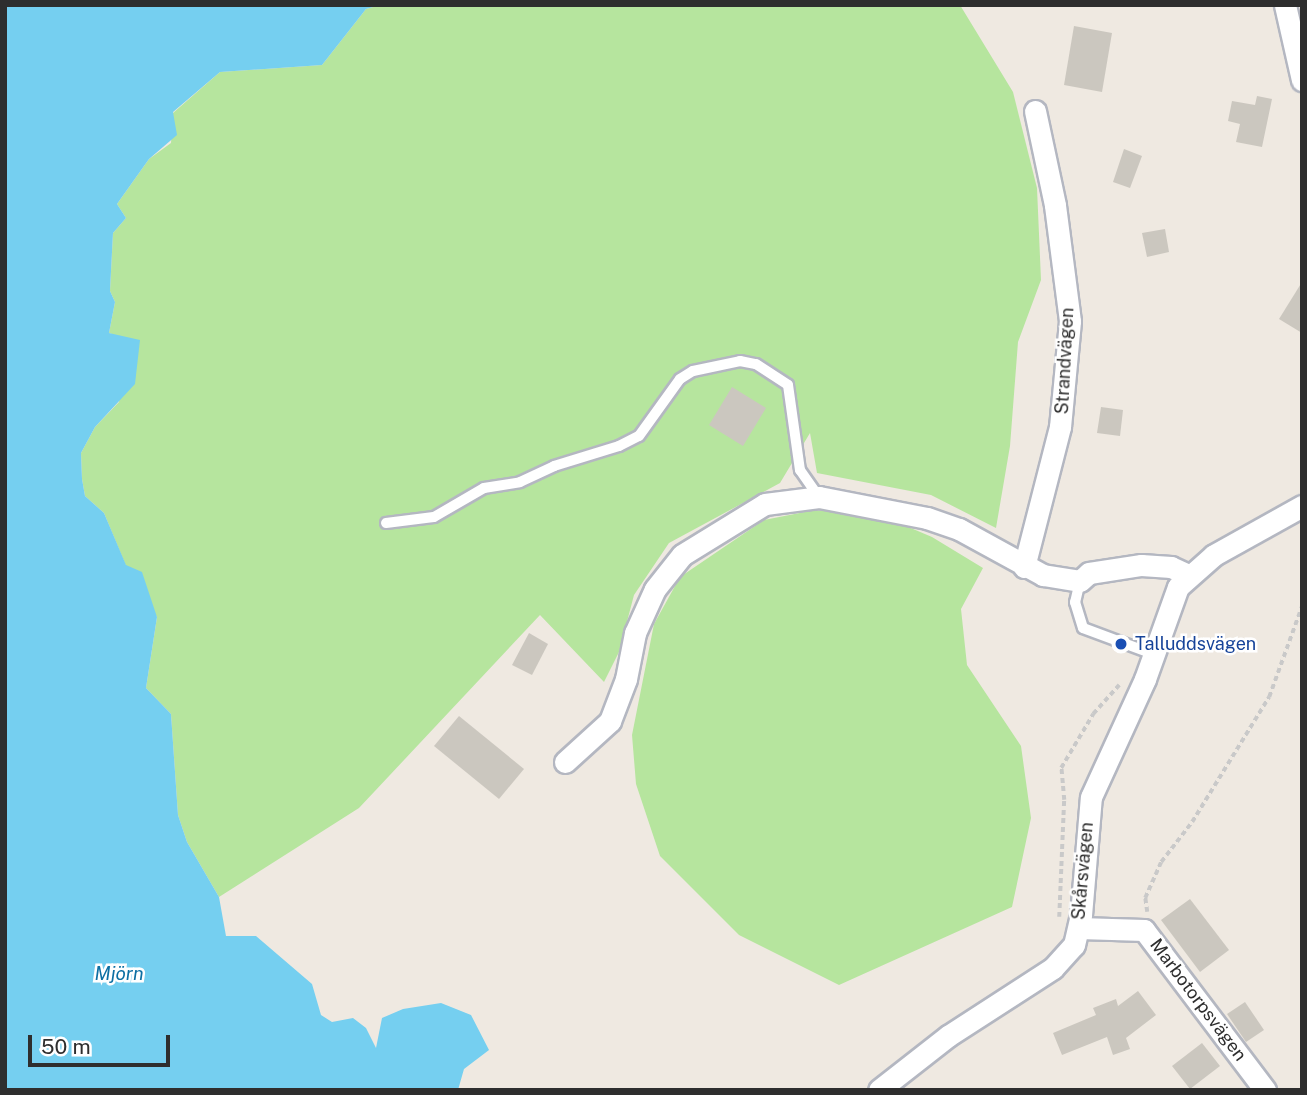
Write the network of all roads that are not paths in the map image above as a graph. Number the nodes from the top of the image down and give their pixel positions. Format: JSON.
{"nodes":[{"id":1,"x":1285,"y":5,"type":"edge"},
{"id":2,"x":1302,"y":80,"type":"edge"},
{"id":3,"x":1035,"y":111,"type":"dead end"},
{"id":4,"x":819,"y":497,"type":"junction"},
{"id":5,"x":1302,"y":506,"type":"edge"},
{"id":6,"x":386,"y":523,"type":"dead end"},
{"id":7,"x":1024,"y":567,"type":"junction"},
{"id":8,"x":1188,"y":575,"type":"junction"},
{"id":9,"x":1080,"y":581,"type":"junction"},
{"id":10,"x":1153,"y":654,"type":"junction"},
{"id":11,"x":565,"y":762,"type":"dead end"},
{"id":12,"x":1079,"y":928,"type":"junction"},
{"id":13,"x":879,"y":1090,"type":"edge"},
{"id":14,"x":1265,"y":1090,"type":"edge"}],
"edges":[{"from":1,"to":2,"type":"street"},
{"from":3,"to":7,"type":"street","name":"Strandvägen"},
{"from":4,"to":6,"type":"lane"},
{"from":4,"to":7,"type":"street"},
{"from":4,"to":11,"type":"street"},
{"from":5,"to":8,"type":"street"},
{"from":7,"to":9,"type":"street"},
{"from":8,"to":9,"type":"street"},
{"from":8,"to":10,"type":"street","name":"Skårsvägen"},
{"from":9,"to":10,"type":"lane"},
{"from":10,"to":12,"type":"street","name":"Skårsvägen"},
{"from":12,"to":13,"type":"street","name":"Skårsvägen"},
{"from":12,"to":14,"type":"street","name":"Marbotorpsvägen"}]}
